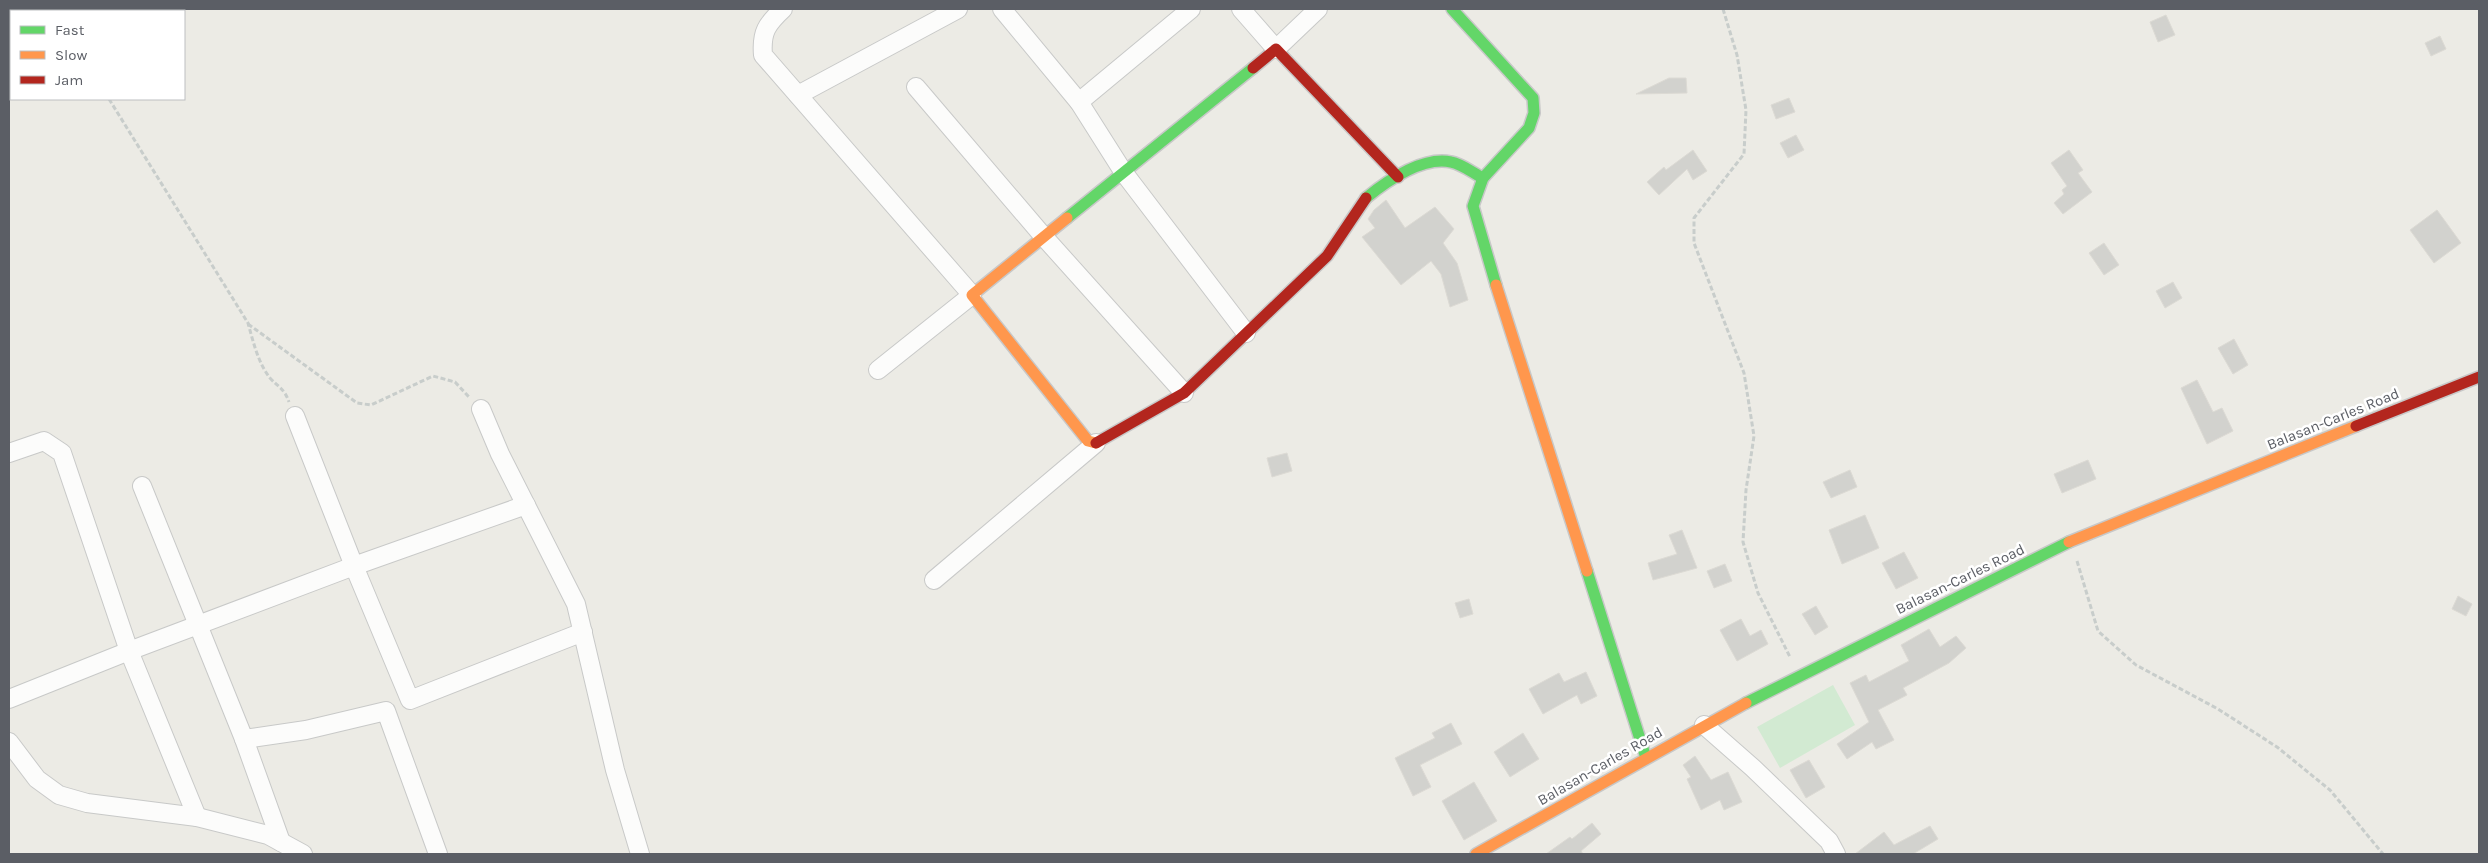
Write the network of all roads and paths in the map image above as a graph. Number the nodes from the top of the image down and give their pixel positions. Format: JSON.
{"nodes":[{"id":1,"x":783,"y":9,"type":"edge"},
{"id":2,"x":958,"y":9,"type":"edge"},
{"id":3,"x":1002,"y":9,"type":"edge"},
{"id":4,"x":1191,"y":9,"type":"edge"},
{"id":5,"x":1241,"y":9,"type":"edge"},
{"id":6,"x":1318,"y":9,"type":"edge"},
{"id":7,"x":1452,"y":9,"type":"edge"},
{"id":8,"x":1723,"y":9,"type":"edge"},
{"id":9,"x":1276,"y":49,"type":"junction"},
{"id":10,"x":916,"y":87,"type":"dead end"},
{"id":11,"x":798,"y":95,"type":"junction"},
{"id":12,"x":110,"y":100,"type":"edge"},
{"id":13,"x":1079,"y":102,"type":"junction"},
{"id":14,"x":1124,"y":172,"type":"junction"},
{"id":15,"x":1398,"y":177,"type":"junction"},
{"id":16,"x":1483,"y":178,"type":"junction"},
{"id":17,"x":1044,"y":237,"type":"junction"},
{"id":18,"x":972,"y":295,"type":"junction"},
{"id":19,"x":248,"y":323,"type":"junction"},
{"id":20,"x":1246,"y":333,"type":"junction"},
{"id":21,"x":878,"y":370,"type":"dead end"},
{"id":22,"x":2479,"y":377,"type":"edge"},
{"id":23,"x":1184,"y":393,"type":"junction"},
{"id":24,"x":480,"y":409,"type":"joint"},
{"id":25,"x":295,"y":416,"type":"joint"},
{"id":26,"x":1096,"y":444,"type":"junction"},
{"id":27,"x":9,"y":453,"type":"edge"},
{"id":28,"x":142,"y":486,"type":"dead end"},
{"id":29,"x":526,"y":505,"type":"junction"},
{"id":30,"x":2070,"y":542,"type":"junction"},
{"id":31,"x":354,"y":566,"type":"junction"},
{"id":32,"x":934,"y":580,"type":"dead end"},
{"id":33,"x":199,"y":625,"type":"junction"},
{"id":34,"x":583,"y":632,"type":"junction"},
{"id":35,"x":130,"y":651,"type":"junction"},
{"id":36,"x":1799,"y":675,"type":"junction"},
{"id":37,"x":9,"y":699,"type":"edge"},
{"id":38,"x":410,"y":700,"type":"junction"},
{"id":39,"x":386,"y":711,"type":"junction"},
{"id":40,"x":1704,"y":725,"type":"junction"},
{"id":41,"x":244,"y":739,"type":"junction"},
{"id":42,"x":9,"y":742,"type":"edge"},
{"id":43,"x":1646,"y":758,"type":"junction"},
{"id":44,"x":196,"y":817,"type":"junction"},
{"id":45,"x":281,"y":842,"type":"junction"},
{"id":46,"x":303,"y":854,"type":"edge"},
{"id":47,"x":438,"y":854,"type":"edge"},
{"id":48,"x":640,"y":854,"type":"edge"},
{"id":49,"x":1476,"y":854,"type":"edge"},
{"id":50,"x":1836,"y":854,"type":"edge"},
{"id":51,"x":2383,"y":854,"type":"edge"}],
"edges":[{"from":1,"to":11,"type":"street"},
{"from":2,"to":11,"type":"street"},
{"from":3,"to":13,"type":"street"},
{"from":4,"to":13,"type":"street"},
{"from":5,"to":9,"type":"street"},
{"from":6,"to":9,"type":"street"},
{"from":7,"to":16,"type":"street"},
{"from":8,"to":36,"type":"path"},
{"from":9,"to":14,"type":"street"},
{"from":9,"to":15,"type":"street"},
{"from":10,"to":17,"type":"street"},
{"from":11,"to":18,"type":"street"},
{"from":12,"to":19,"type":"path"},
{"from":13,"to":14,"type":"street"},
{"from":14,"to":17,"type":"street"},
{"from":14,"to":20,"type":"street"},
{"from":15,"to":16,"type":"street"},
{"from":15,"to":20,"type":"street"},
{"from":16,"to":43,"type":"street"},
{"from":17,"to":18,"type":"street"},
{"from":17,"to":23,"type":"street"},
{"from":18,"to":21,"type":"street"},
{"from":18,"to":26,"type":"street"},
{"from":19,"to":24,"type":"path"},
{"from":19,"to":25,"type":"path"},
{"from":20,"to":23,"type":"street"},
{"from":22,"to":30,"type":"street","name":"Balasan-Carles Road"},
{"from":23,"to":26,"type":"street"},
{"from":24,"to":29,"type":"street"},
{"from":25,"to":31,"type":"street"},
{"from":26,"to":32,"type":"street"},
{"from":27,"to":35,"type":"street"},
{"from":28,"to":33,"type":"street"},
{"from":29,"to":31,"type":"street"},
{"from":29,"to":34,"type":"street"},
{"from":30,"to":36,"type":"street","name":"Balasan-Carles Road"},
{"from":30,"to":51,"type":"path"},
{"from":31,"to":33,"type":"street"},
{"from":31,"to":38,"type":"street"},
{"from":33,"to":35,"type":"street"},
{"from":33,"to":41,"type":"street"},
{"from":34,"to":38,"type":"street"},
{"from":34,"to":48,"type":"street"},
{"from":35,"to":37,"type":"street"},
{"from":35,"to":44,"type":"street"},
{"from":36,"to":40,"type":"street","name":"Balasan-Carles Road"},
{"from":38,"to":39,"type":"street"},
{"from":39,"to":41,"type":"street"},
{"from":39,"to":47,"type":"street"},
{"from":40,"to":43,"type":"street","name":"Balasan-Carles Road"},
{"from":40,"to":50,"type":"street"},
{"from":41,"to":45,"type":"street"},
{"from":42,"to":44,"type":"street"},
{"from":43,"to":49,"type":"street","name":"Balasan-Carles Road"},
{"from":44,"to":45,"type":"street"},
{"from":45,"to":46,"type":"street"}]}
